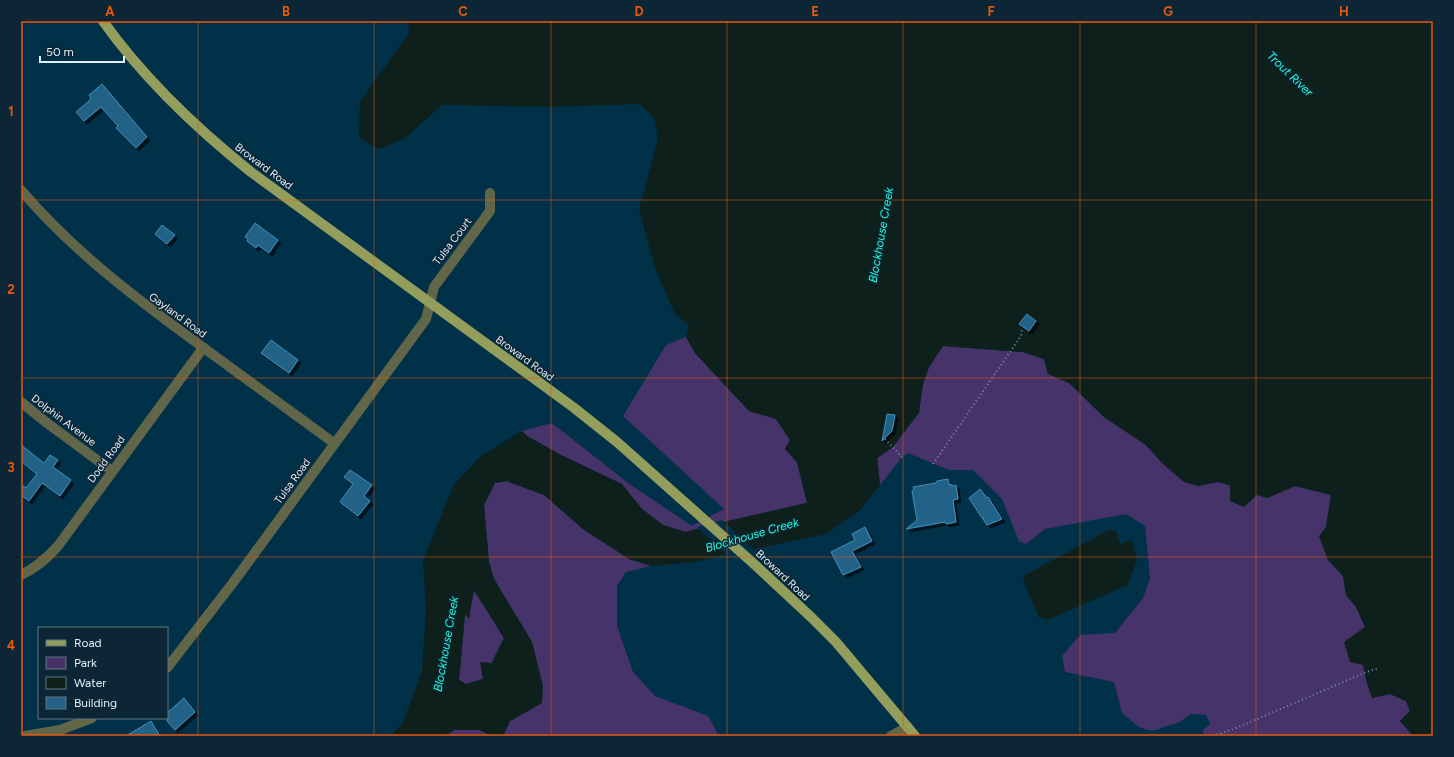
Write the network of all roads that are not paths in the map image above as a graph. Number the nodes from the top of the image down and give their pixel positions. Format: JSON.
{"nodes":[{"id":1,"x":103,"y":21,"type":"edge"},
{"id":2,"x":21,"y":190,"type":"edge"},
{"id":3,"x":490,"y":193,"type":"dead end"},
{"id":4,"x":430,"y":303,"type":"junction"},
{"id":5,"x":203,"y":348,"type":"junction"},
{"id":6,"x":21,"y":402,"type":"edge"},
{"id":7,"x":334,"y":443,"type":"junction"},
{"id":8,"x":112,"y":471,"type":"junction"},
{"id":9,"x":21,"y":575,"type":"edge"},
{"id":10,"x":168,"y":667,"type":"edge"},
{"id":11,"x":89,"y":719,"type":"edge"},
{"id":12,"x":908,"y":728,"type":"junction"},
{"id":13,"x":25,"y":736,"type":"edge"},
{"id":14,"x":891,"y":736,"type":"edge"},
{"id":15,"x":915,"y":736,"type":"edge"}],
"edges":[{"from":1,"to":4,"type":"main road","name":"Broward Road"},
{"from":2,"to":5,"type":"street","name":"Gayland Road"},
{"from":3,"to":4,"type":"street","name":"Tulsa Court"},
{"from":4,"to":7,"type":"street","name":"Tulsa Road"},
{"from":4,"to":12,"type":"main road","name":"Broward Road"},
{"from":5,"to":7,"type":"street","name":"Gayland Road"},
{"from":5,"to":8,"type":"street","name":"Dodd Road"},
{"from":6,"to":8,"type":"street","name":"Dolphin Avenue"},
{"from":7,"to":10,"type":"street","name":"Tulsa Road"},
{"from":8,"to":9,"type":"street","name":"Dodd Road"},
{"from":11,"to":13,"type":"street"},
{"from":12,"to":14,"type":"street"},
{"from":12,"to":15,"type":"main road","name":"Broward Road"}]}
